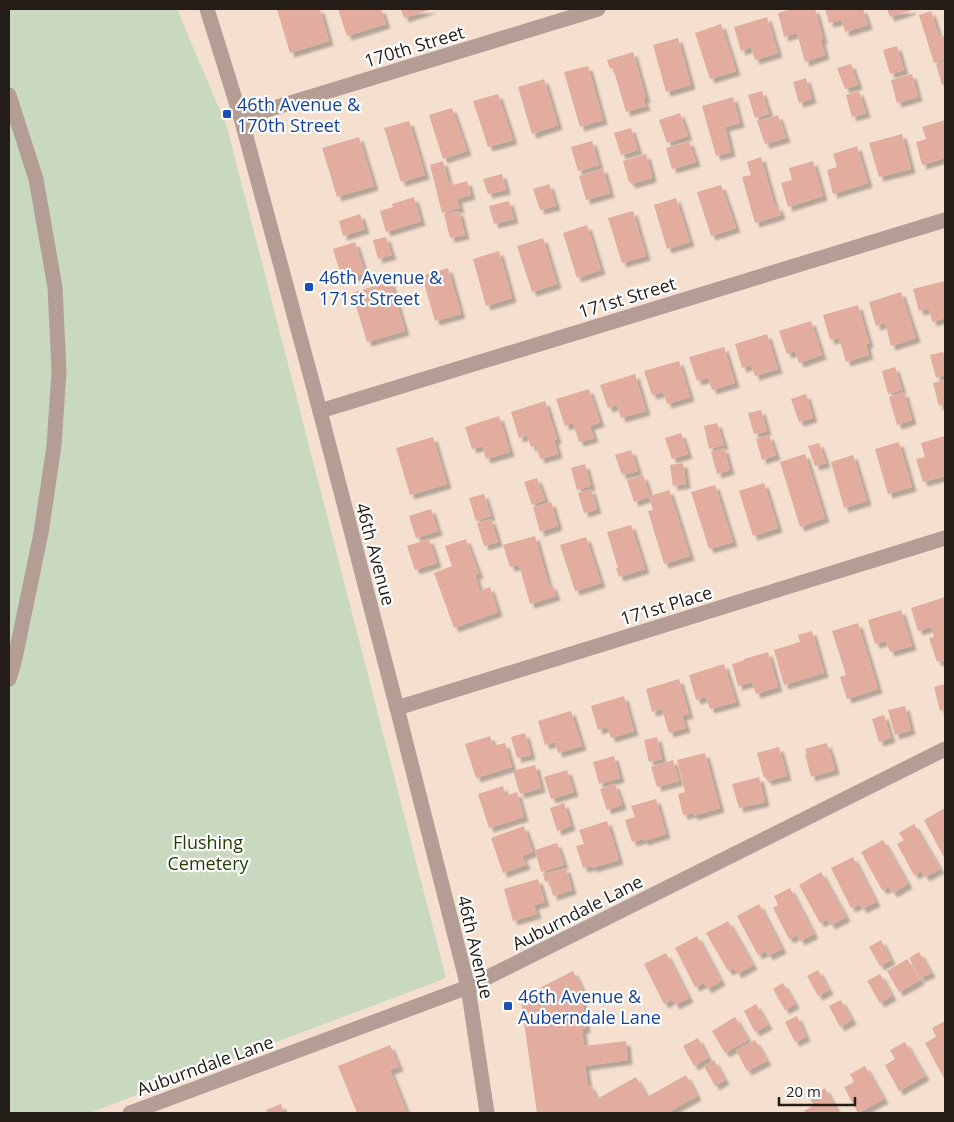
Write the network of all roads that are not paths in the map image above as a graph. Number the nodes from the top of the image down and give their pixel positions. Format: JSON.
{"nodes":[{"id":1,"x":207,"y":9,"type":"edge"},
{"id":2,"x":598,"y":9,"type":"edge"},
{"id":3,"x":9,"y":95,"type":"edge"},
{"id":4,"x":241,"y":118,"type":"junction"},
{"id":5,"x":945,"y":220,"type":"edge"},
{"id":6,"x":320,"y":411,"type":"junction"},
{"id":7,"x":945,"y":538,"type":"edge"},
{"id":8,"x":9,"y":679,"type":"edge"},
{"id":9,"x":397,"y":708,"type":"junction"},
{"id":10,"x":945,"y":749,"type":"edge"},
{"id":11,"x":468,"y":988,"type":"junction"},
{"id":12,"x":130,"y":1113,"type":"edge"},
{"id":13,"x":487,"y":1113,"type":"edge"}],
"edges":[{"from":1,"to":4,"type":"street","name":"46th Avenue"},
{"from":2,"to":4,"type":"street","name":"170th Street"},
{"from":3,"to":8,"type":"street"},
{"from":4,"to":6,"type":"street","name":"46th Avenue"},
{"from":5,"to":6,"type":"street","name":"171st Street"},
{"from":6,"to":9,"type":"street","name":"46th Avenue"},
{"from":7,"to":9,"type":"street","name":"171st Place"},
{"from":9,"to":11,"type":"street","name":"46th Avenue"},
{"from":10,"to":11,"type":"street","name":"Auburndale Lane"},
{"from":11,"to":12,"type":"street","name":"Auburndale Lane"},
{"from":11,"to":13,"type":"street","name":"46th Avenue"}]}
